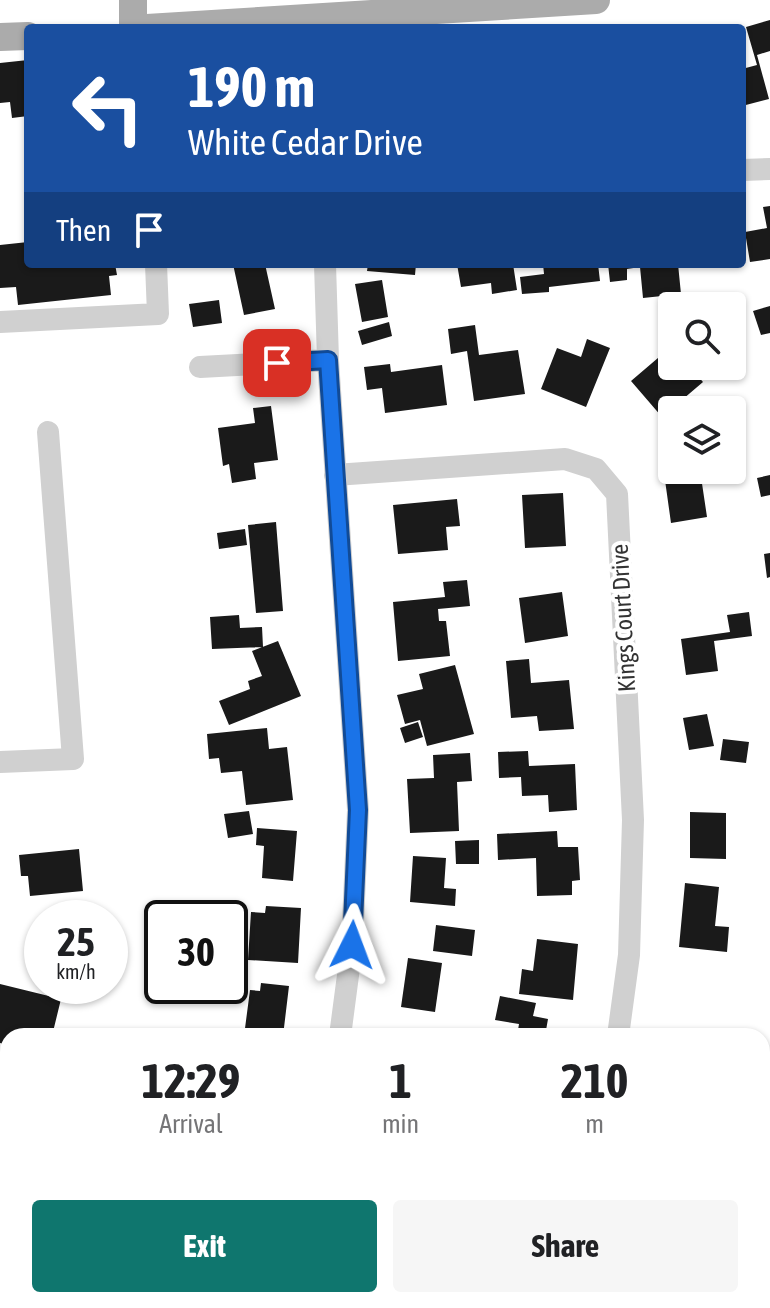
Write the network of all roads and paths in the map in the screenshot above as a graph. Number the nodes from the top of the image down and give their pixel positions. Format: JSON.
{"nodes":[{"id":1,"x":133,"y":0,"type":"edge"},
{"id":2,"x":596,"y":0,"type":"edge"},
{"id":3,"x":406,"y":6,"type":"edge"},
{"id":4,"x":133,"y":24,"type":"edge"},
{"id":5,"x":194,"y":24,"type":"edge"},
{"id":6,"x":24,"y":36,"type":"edge"},
{"id":7,"x":0,"y":37,"type":"edge"},
{"id":8,"x":770,"y":169,"type":"edge"},
{"id":9,"x":746,"y":170,"type":"edge"},
{"id":10,"x":156,"y":268,"type":"edge"},
{"id":11,"x":325,"y":268,"type":"edge"},
{"id":12,"x":0,"y":322,"type":"edge"},
{"id":13,"x":328,"y":360,"type":"junction"},
{"id":14,"x":200,"y":367,"type":"dead end"},
{"id":15,"x":48,"y":432,"type":"dead end"},
{"id":16,"x":335,"y":475,"type":"junction"},
{"id":17,"x":0,"y":762,"type":"edge"},
{"id":18,"x":341,"y":1028,"type":"edge"},
{"id":19,"x":619,"y":1028,"type":"edge"}],
"edges":[{"from":1,"to":4,"type":"main road"},
{"from":2,"to":3,"type":"main road"},
{"from":3,"to":5,"type":"main road"},
{"from":6,"to":7,"type":"main road"},
{"from":8,"to":9,"type":"street"},
{"from":10,"to":12,"type":"street"},
{"from":11,"to":13,"type":"street"},
{"from":13,"to":14,"type":"street"},
{"from":13,"to":16,"type":"street"},
{"from":15,"to":17,"type":"street"},
{"from":16,"to":18,"type":"street"},
{"from":16,"to":19,"type":"street","name":"Kings Court Drive"}]}
